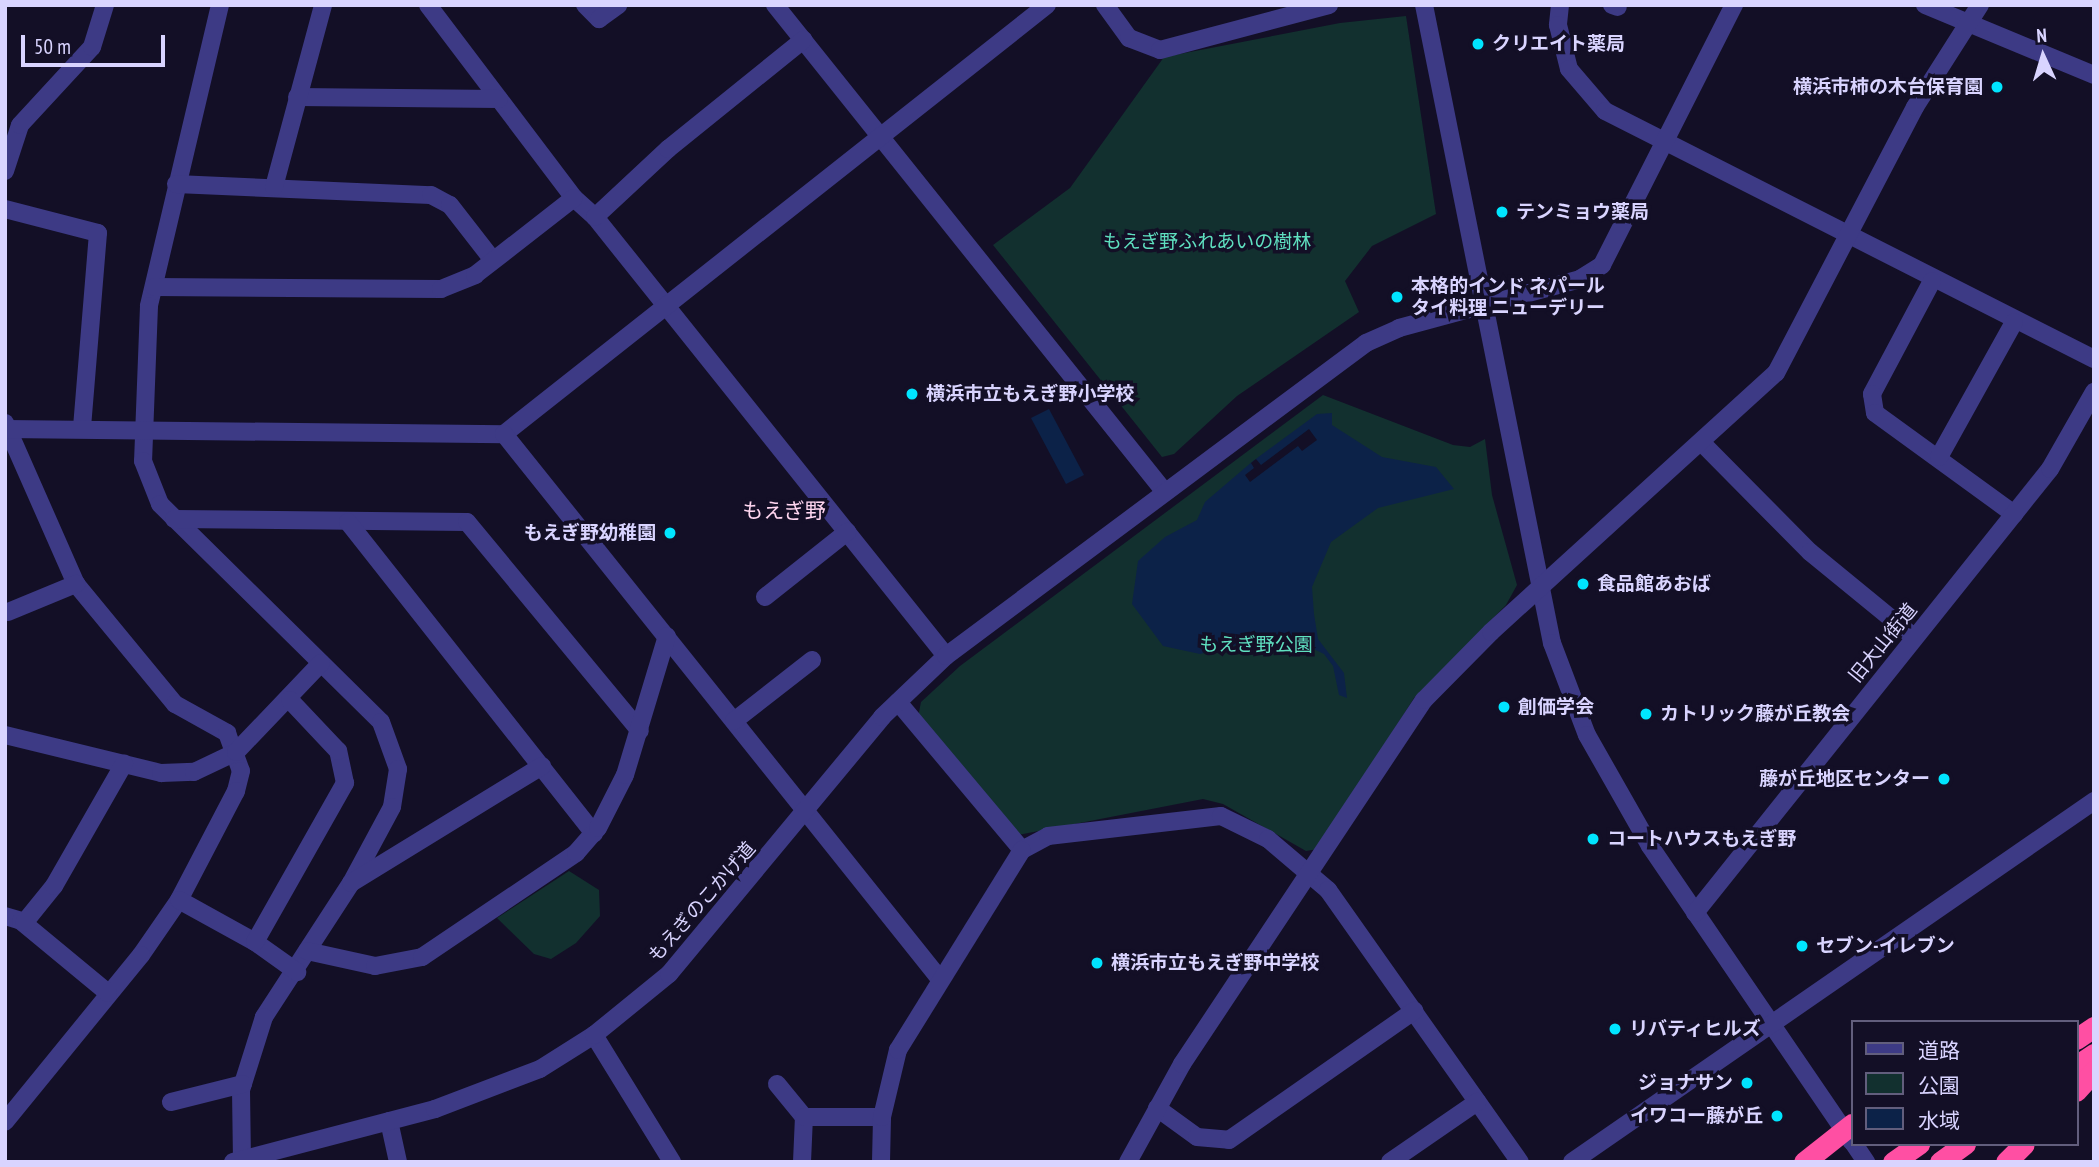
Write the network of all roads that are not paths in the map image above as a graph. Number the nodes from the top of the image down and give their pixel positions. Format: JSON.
{"nodes":[{"id":1,"x":105,"y":5,"type":"edge"},
{"id":2,"x":220,"y":5,"type":"edge"},
{"id":3,"x":323,"y":5,"type":"edge"},
{"id":4,"x":428,"y":5,"type":"edge"},
{"id":5,"x":585,"y":5,"type":"edge"},
{"id":6,"x":618,"y":5,"type":"edge"},
{"id":7,"x":775,"y":5,"type":"edge"},
{"id":8,"x":1047,"y":5,"type":"edge"},
{"id":9,"x":1105,"y":5,"type":"edge"},
{"id":10,"x":1329,"y":5,"type":"edge"},
{"id":11,"x":1424,"y":5,"type":"edge"},
{"id":12,"x":1560,"y":5,"type":"edge"},
{"id":13,"x":1734,"y":5,"type":"edge"},
{"id":14,"x":1925,"y":5,"type":"edge"},
{"id":15,"x":1980,"y":5,"type":"edge"},
{"id":16,"x":1968,"y":24,"type":"junction"},
{"id":17,"x":803,"y":40,"type":"junction"},
{"id":18,"x":2094,"y":75,"type":"edge"},
{"id":19,"x":296,"y":97,"type":"junction"},
{"id":20,"x":499,"y":99,"type":"junction"},
{"id":21,"x":880,"y":134,"type":"junction"},
{"id":22,"x":1666,"y":143,"type":"junction"},
{"id":23,"x":5,"y":170,"type":"edge"},
{"id":24,"x":176,"y":184,"type":"junction"},
{"id":25,"x":274,"y":187,"type":"junction"},
{"id":26,"x":573,"y":198,"type":"junction"},
{"id":27,"x":5,"y":209,"type":"edge"},
{"id":28,"x":595,"y":217,"type":"junction"},
{"id":29,"x":1847,"y":237,"type":"junction"},
{"id":30,"x":492,"y":259,"type":"junction"},
{"id":31,"x":1932,"y":281,"type":"junction"},
{"id":32,"x":154,"y":286,"type":"junction"},
{"id":33,"x":1485,"y":306,"type":"junction"},
{"id":34,"x":664,"y":309,"type":"junction"},
{"id":35,"x":2014,"y":322,"type":"junction"},
{"id":36,"x":2094,"y":359,"type":"edge"},
{"id":37,"x":2094,"y":392,"type":"edge"},
{"id":38,"x":6,"y":427,"type":"edge"},
{"id":39,"x":82,"y":428,"type":"junction"},
{"id":40,"x":143,"y":429,"type":"junction"},
{"id":41,"x":504,"y":434,"type":"junction"},
{"id":42,"x":1703,"y":444,"type":"junction"},
{"id":43,"x":1939,"y":457,"type":"junction"},
{"id":44,"x":1164,"y":491,"type":"junction"},
{"id":45,"x":2014,"y":514,"type":"junction"},
{"id":46,"x":174,"y":519,"type":"junction"},
{"id":47,"x":348,"y":522,"type":"junction"},
{"id":48,"x":847,"y":533,"type":"junction"},
{"id":49,"x":76,"y":584,"type":"junction"},
{"id":50,"x":1540,"y":591,"type":"junction"},
{"id":51,"x":765,"y":597,"type":"dead end"},
{"id":52,"x":8,"y":612,"type":"dead end"},
{"id":53,"x":667,"y":636,"type":"junction"},
{"id":54,"x":1914,"y":637,"type":"junction"},
{"id":55,"x":946,"y":656,"type":"junction"},
{"id":56,"x":812,"y":660,"type":"dead end"},
{"id":57,"x":321,"y":663,"type":"junction"},
{"id":58,"x":290,"y":699,"type":"junction"},
{"id":59,"x":898,"y":702,"type":"junction"},
{"id":60,"x":734,"y":721,"type":"junction"},
{"id":61,"x":640,"y":731,"type":"junction"},
{"id":62,"x":5,"y":735,"type":"edge"},
{"id":63,"x":236,"y":752,"type":"junction"},
{"id":64,"x":124,"y":764,"type":"junction"},
{"id":65,"x":542,"y":766,"type":"junction"},
{"id":66,"x":2094,"y":801,"type":"edge"},
{"id":67,"x":806,"y":813,"type":"junction"},
{"id":68,"x":594,"y":833,"type":"junction"},
{"id":69,"x":1022,"y":850,"type":"junction"},
{"id":70,"x":1308,"y":875,"type":"junction"},
{"id":71,"x":351,"y":883,"type":"junction"},
{"id":72,"x":179,"y":900,"type":"junction"},
{"id":73,"x":1695,"y":913,"type":"junction"},
{"id":74,"x":5,"y":916,"type":"edge"},
{"id":75,"x":24,"y":923,"type":"junction"},
{"id":76,"x":255,"y":942,"type":"junction"},
{"id":77,"x":307,"y":951,"type":"junction"},
{"id":78,"x":297,"y":972,"type":"junction"},
{"id":79,"x":939,"y":978,"type":"junction"},
{"id":80,"x":108,"y":993,"type":"junction"},
{"id":81,"x":1414,"y":1011,"type":"junction"},
{"id":82,"x":1770,"y":1023,"type":"junction"},
{"id":83,"x":2094,"y":1027,"type":"edge"},
{"id":84,"x":593,"y":1035,"type":"junction"},
{"id":85,"x":2078,"y":1038,"type":"edge"},
{"id":86,"x":2094,"y":1054,"type":"edge"},
{"id":87,"x":2078,"y":1065,"type":"edge"},
{"id":88,"x":2094,"y":1071,"type":"edge"},
{"id":89,"x":243,"y":1084,"type":"junction"},
{"id":90,"x":777,"y":1084,"type":"dead end"},
{"id":91,"x":2078,"y":1089,"type":"edge"},
{"id":92,"x":171,"y":1102,"type":"dead end"},
{"id":93,"x":1477,"y":1102,"type":"junction"},
{"id":94,"x":1157,"y":1108,"type":"junction"},
{"id":95,"x":804,"y":1117,"type":"junction"},
{"id":96,"x":882,"y":1117,"type":"junction"},
{"id":97,"x":389,"y":1121,"type":"junction"},
{"id":98,"x":5,"y":1122,"type":"edge"},
{"id":99,"x":1850,"y":1135,"type":"edge"},
{"id":100,"x":1857,"y":1146,"type":"edge"},
{"id":101,"x":1916,"y":1146,"type":"edge"},
{"id":102,"x":1962,"y":1146,"type":"edge"},
{"id":103,"x":2022,"y":1146,"type":"edge"},
{"id":104,"x":239,"y":1161,"type":"edge"},
{"id":105,"x":1895,"y":1161,"type":"edge"},
{"id":106,"x":398,"y":1162,"type":"edge"},
{"id":107,"x":672,"y":1162,"type":"edge"},
{"id":108,"x":802,"y":1162,"type":"edge"},
{"id":109,"x":881,"y":1162,"type":"edge"},
{"id":110,"x":1128,"y":1162,"type":"edge"},
{"id":111,"x":1390,"y":1162,"type":"edge"},
{"id":112,"x":1520,"y":1162,"type":"edge"},
{"id":113,"x":1572,"y":1162,"type":"edge"},
{"id":114,"x":1804,"y":1162,"type":"edge"},
{"id":115,"x":1866,"y":1162,"type":"edge"},
{"id":116,"x":1940,"y":1162,"type":"edge"},
{"id":117,"x":2006,"y":1162,"type":"edge"}],
"edges":[{"from":1,"to":23,"type":"street"},
{"from":2,"to":24,"type":"street"},
{"from":3,"to":19,"type":"street"},
{"from":4,"to":20,"type":"street"},
{"from":5,"to":6,"type":"street"},
{"from":7,"to":17,"type":"street"},
{"from":8,"to":21,"type":"street"},
{"from":9,"to":10,"type":"street"},
{"from":11,"to":33,"type":"street"},
{"from":12,"to":22,"type":"street"},
{"from":13,"to":22,"type":"street","name":"もえぎのこかげ道"},
{"from":14,"to":16,"type":"street"},
{"from":15,"to":16,"type":"street"},
{"from":16,"to":18,"type":"street"},
{"from":16,"to":29,"type":"street"},
{"from":17,"to":21,"type":"street"},
{"from":17,"to":28,"type":"street"},
{"from":19,"to":20,"type":"street"},
{"from":19,"to":25,"type":"street"},
{"from":20,"to":26,"type":"street"},
{"from":21,"to":34,"type":"street"},
{"from":21,"to":44,"type":"street"},
{"from":22,"to":29,"type":"street"},
{"from":22,"to":33,"type":"street","name":"もえぎのこかげ道"},
{"from":24,"to":25,"type":"street"},
{"from":24,"to":32,"type":"street"},
{"from":25,"to":30,"type":"street"},
{"from":26,"to":28,"type":"street"},
{"from":26,"to":30,"type":"street"},
{"from":27,"to":39,"type":"street"},
{"from":28,"to":34,"type":"street"},
{"from":29,"to":31,"type":"street"},
{"from":29,"to":42,"type":"street"},
{"from":30,"to":32,"type":"street"},
{"from":31,"to":35,"type":"street"},
{"from":31,"to":43,"type":"street"},
{"from":32,"to":40,"type":"street"},
{"from":33,"to":44,"type":"street","name":"もえぎのこかげ道"},
{"from":33,"to":50,"type":"street"},
{"from":34,"to":41,"type":"street"},
{"from":34,"to":48,"type":"street"},
{"from":35,"to":36,"type":"street"},
{"from":35,"to":43,"type":"street"},
{"from":37,"to":45,"type":"street","name":"旧大山街道"},
{"from":38,"to":39,"type":"street"},
{"from":38,"to":49,"type":"street"},
{"from":39,"to":40,"type":"street"},
{"from":40,"to":41,"type":"street"},
{"from":40,"to":46,"type":"street"},
{"from":41,"to":53,"type":"street"},
{"from":42,"to":50,"type":"street"},
{"from":42,"to":54,"type":"street"},
{"from":43,"to":45,"type":"street"},
{"from":44,"to":55,"type":"street","name":"もえぎのこかげ道"},
{"from":45,"to":54,"type":"street","name":"旧大山街道"},
{"from":46,"to":47,"type":"street"},
{"from":46,"to":57,"type":"street"},
{"from":47,"to":61,"type":"street"},
{"from":47,"to":65,"type":"street"},
{"from":48,"to":51,"type":"street"},
{"from":48,"to":55,"type":"street"},
{"from":49,"to":52,"type":"street"},
{"from":49,"to":63,"type":"street"},
{"from":50,"to":70,"type":"street"},
{"from":50,"to":73,"type":"street"},
{"from":53,"to":60,"type":"street"},
{"from":53,"to":61,"type":"street"},
{"from":54,"to":73,"type":"street","name":"旧大山街道"},
{"from":55,"to":59,"type":"street","name":"もえぎのこかげ道"},
{"from":56,"to":60,"type":"street"},
{"from":57,"to":58,"type":"street"},
{"from":57,"to":71,"type":"street"},
{"from":58,"to":63,"type":"street"},
{"from":58,"to":76,"type":"street"},
{"from":59,"to":67,"type":"street","name":"もえぎのこかげ道"},
{"from":59,"to":69,"type":"street"},
{"from":60,"to":67,"type":"street"},
{"from":61,"to":68,"type":"street"},
{"from":62,"to":64,"type":"street"},
{"from":63,"to":64,"type":"street"},
{"from":63,"to":72,"type":"street"},
{"from":64,"to":75,"type":"street"},
{"from":65,"to":68,"type":"street"},
{"from":65,"to":71,"type":"street"},
{"from":66,"to":82,"type":"street"},
{"from":67,"to":79,"type":"street"},
{"from":67,"to":84,"type":"street","name":"もえぎのこかげ道"},
{"from":68,"to":77,"type":"street"},
{"from":69,"to":70,"type":"street"},
{"from":69,"to":79,"type":"street"},
{"from":70,"to":81,"type":"street"},
{"from":70,"to":94,"type":"street"},
{"from":71,"to":77,"type":"street"},
{"from":72,"to":76,"type":"street"},
{"from":72,"to":80,"type":"street"},
{"from":73,"to":82,"type":"street"},
{"from":74,"to":75,"type":"street"},
{"from":75,"to":80,"type":"street"},
{"from":76,"to":78,"type":"street"},
{"from":77,"to":78,"type":"street"},
{"from":78,"to":89,"type":"street"},
{"from":79,"to":96,"type":"street"},
{"from":80,"to":98,"type":"street"},
{"from":81,"to":93,"type":"street"},
{"from":81,"to":94,"type":"street"},
{"from":82,"to":99,"type":"street"},
{"from":82,"to":113,"type":"street"},
{"from":83,"to":85,"type":"highway"},
{"from":84,"to":97,"type":"street","name":"もえぎのこかげ道"},
{"from":84,"to":107,"type":"street"},
{"from":86,"to":87,"type":"highway"},
{"from":88,"to":91,"type":"highway"},
{"from":89,"to":92,"type":"street"},
{"from":89,"to":104,"type":"street"},
{"from":90,"to":95,"type":"street"},
{"from":93,"to":111,"type":"street"},
{"from":93,"to":112,"type":"street"},
{"from":94,"to":110,"type":"street"},
{"from":95,"to":96,"type":"street"},
{"from":95,"to":108,"type":"street"},
{"from":96,"to":109,"type":"street"},
{"from":97,"to":104,"type":"street","name":"もえぎのこかげ道"},
{"from":97,"to":106,"type":"street"},
{"from":99,"to":114,"type":"highway"},
{"from":100,"to":115,"type":"street"},
{"from":101,"to":105,"type":"highway"},
{"from":102,"to":116,"type":"highway"},
{"from":103,"to":117,"type":"highway"}]}
